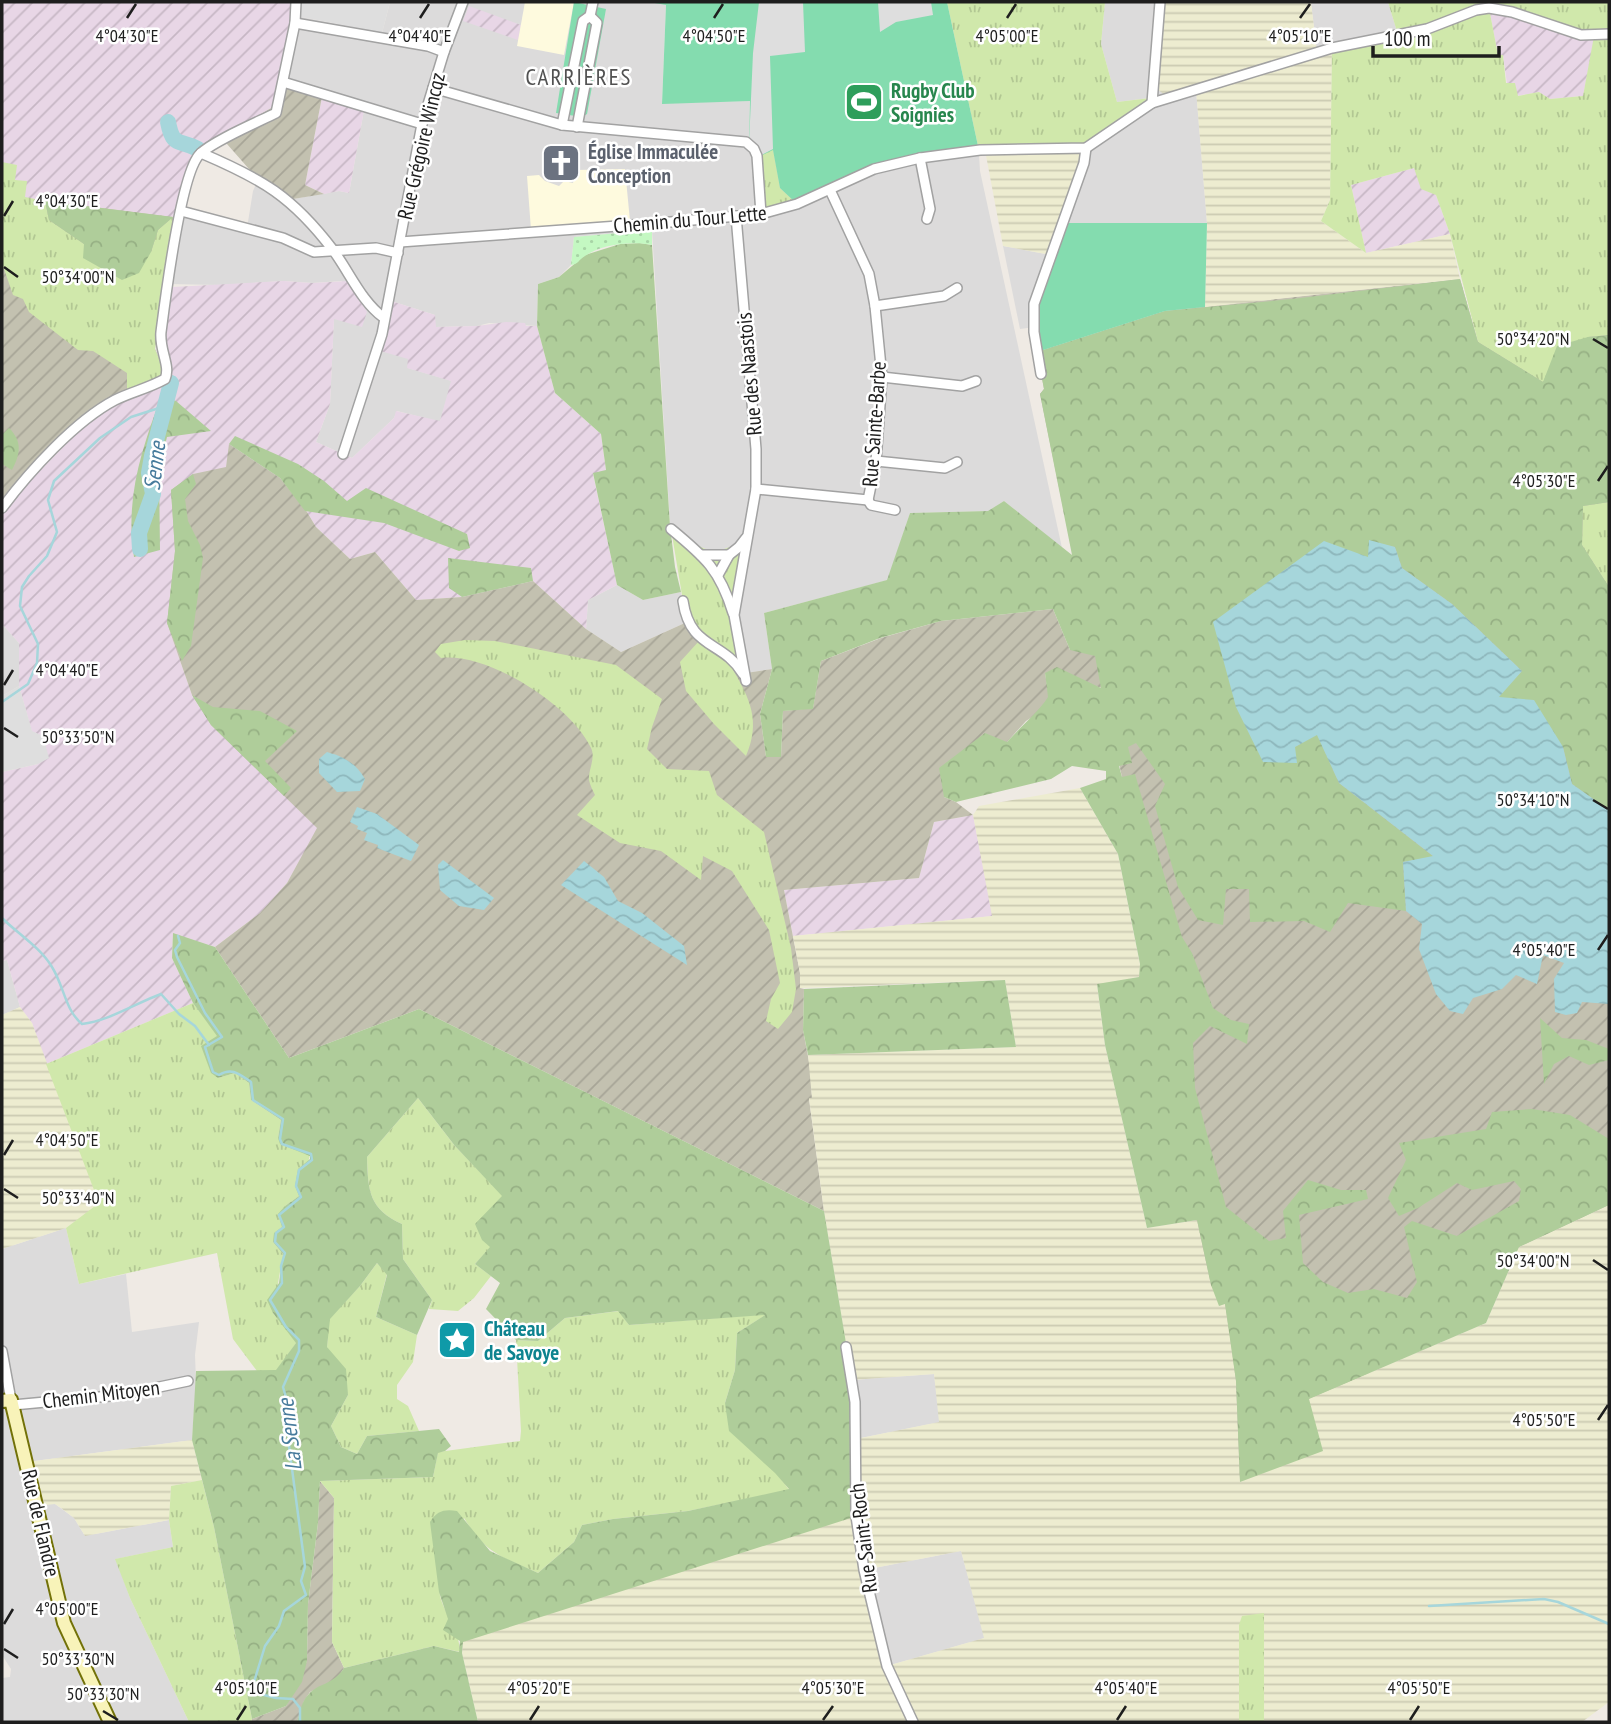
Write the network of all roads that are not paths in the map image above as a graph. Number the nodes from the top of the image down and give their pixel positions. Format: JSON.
{"nodes":[{"id":1,"x":296,"y":2,"type":"edge"},
{"id":2,"x":463,"y":2,"type":"edge"},
{"id":3,"x":593,"y":2,"type":"edge"},
{"id":4,"x":1160,"y":2,"type":"edge"},
{"id":5,"x":590,"y":16,"type":"junction"},
{"id":6,"x":295,"y":23,"type":"junction"},
{"id":7,"x":1609,"y":34,"type":"edge"},
{"id":8,"x":444,"y":52,"type":"junction"},
{"id":9,"x":283,"y":82,"type":"junction"},
{"id":10,"x":433,"y":88,"type":"junction"},
{"id":11,"x":1152,"y":103,"type":"junction"},
{"id":12,"x":422,"y":124,"type":"junction"},
{"id":13,"x":562,"y":125,"type":"junction"},
{"id":14,"x":577,"y":127,"type":"junction"},
{"id":15,"x":1086,"y":148,"type":"junction"},
{"id":16,"x":201,"y":153,"type":"junction"},
{"id":17,"x":920,"y":158,"type":"junction"},
{"id":18,"x":830,"y":190,"type":"junction"},
{"id":19,"x":181,"y":211,"type":"junction"},
{"id":20,"x":761,"y":214,"type":"junction"},
{"id":21,"x":736,"y":216,"type":"junction"},
{"id":22,"x":927,"y":219,"type":"dead end"},
{"id":23,"x":400,"y":242,"type":"junction"},
{"id":24,"x":333,"y":251,"type":"junction"},
{"id":25,"x":398,"y":253,"type":"junction"},
{"id":26,"x":957,"y":288,"type":"dead end"},
{"id":27,"x":875,"y":306,"type":"junction"},
{"id":28,"x":384,"y":318,"type":"junction"},
{"id":29,"x":1041,"y":374,"type":"dead end"},
{"id":30,"x":881,"y":377,"type":"junction"},
{"id":31,"x":976,"y":381,"type":"dead end"},
{"id":32,"x":343,"y":454,"type":"dead end"},
{"id":33,"x":876,"y":461,"type":"junction"},
{"id":34,"x":957,"y":462,"type":"dead end"},
{"id":35,"x":756,"y":489,"type":"junction"},
{"id":36,"x":868,"y":500,"type":"junction"},
{"id":37,"x":2,"y":508,"type":"edge"},
{"id":38,"x":894,"y":510,"type":"dead end"},
{"id":39,"x":671,"y":530,"type":"dead end"},
{"id":40,"x":749,"y":531,"type":"junction"},
{"id":41,"x":702,"y":555,"type":"junction"},
{"id":42,"x":729,"y":555,"type":"junction"},
{"id":43,"x":718,"y":575,"type":"junction"},
{"id":44,"x":683,"y":601,"type":"dead end"},
{"id":45,"x":734,"y":615,"type":"junction"},
{"id":46,"x":740,"y":650,"type":"junction"},
{"id":47,"x":726,"y":656,"type":"junction"},
{"id":48,"x":846,"y":1347,"type":"dead end"},
{"id":49,"x":2,"y":1351,"type":"edge"},
{"id":50,"x":188,"y":1381,"type":"dead end"},
{"id":51,"x":9,"y":1402,"type":"edge"},
{"id":52,"x":110,"y":1722,"type":"edge"},
{"id":53,"x":913,"y":1722,"type":"edge"}],
"edges":[{"from":1,"to":6,"type":"street"},
{"from":2,"to":8,"type":"street","name":"Rue Grégoire Wincqz"},
{"from":3,"to":5,"type":"street"},
{"from":4,"to":11,"type":"street"},
{"from":5,"to":13,"type":"street"},
{"from":5,"to":14,"type":"street"},
{"from":6,"to":8,"type":"street"},
{"from":6,"to":9,"type":"street"},
{"from":7,"to":11,"type":"street"},
{"from":8,"to":10,"type":"street","name":"Rue Grégoire Wincqz"},
{"from":9,"to":12,"type":"street"},
{"from":9,"to":16,"type":"street"},
{"from":10,"to":12,"type":"street","name":"Rue Grégoire Wincqz"},
{"from":10,"to":13,"type":"street"},
{"from":11,"to":15,"type":"street"},
{"from":12,"to":23,"type":"street","name":"Rue Grégoire Wincqz"},
{"from":13,"to":14,"type":"street"},
{"from":14,"to":20,"type":"street"},
{"from":15,"to":17,"type":"street","name":"Chemin du Tour Lette"},
{"from":15,"to":29,"type":"street"},
{"from":16,"to":19,"type":"street"},
{"from":16,"to":24,"type":"street"},
{"from":17,"to":18,"type":"street","name":"Chemin du Tour Lette"},
{"from":17,"to":22,"type":"street"},
{"from":18,"to":20,"type":"street","name":"Chemin du Tour Lette"},
{"from":18,"to":27,"type":"street","name":"Rue Sainte-Barbe"},
{"from":19,"to":24,"type":"street"},
{"from":19,"to":37,"type":"street"},
{"from":20,"to":21,"type":"street","name":"Chemin du Tour Lette"},
{"from":21,"to":23,"type":"street","name":"Chemin du Tour Lette"},
{"from":21,"to":35,"type":"street","name":"Rue des Naastois"},
{"from":23,"to":25,"type":"street","name":"Rue Grégoire Wincqz"},
{"from":24,"to":25,"type":"street"},
{"from":24,"to":28,"type":"street"},
{"from":25,"to":28,"type":"street","name":"Rue Grégoire Wincqz"},
{"from":26,"to":27,"type":"street"},
{"from":27,"to":30,"type":"street","name":"Rue Sainte-Barbe"},
{"from":28,"to":32,"type":"street","name":"Rue Grégoire Wincqz"},
{"from":30,"to":31,"type":"street"},
{"from":30,"to":33,"type":"street","name":"Rue Sainte-Barbe"},
{"from":33,"to":34,"type":"street"},
{"from":33,"to":36,"type":"street","name":"Rue Sainte-Barbe"},
{"from":35,"to":36,"type":"street","name":"Rue Sainte-Barbe"},
{"from":35,"to":40,"type":"street","name":"Rue des Naastois"},
{"from":36,"to":38,"type":"street","name":"Rue Sainte-Barbe"},
{"from":39,"to":41,"type":"street","name":"Rue des Naastois"},
{"from":40,"to":42,"type":"street"},
{"from":40,"to":45,"type":"street","name":"Rue des Naastois"},
{"from":41,"to":42,"type":"street"},
{"from":41,"to":43,"type":"street","name":"Rue des Naastois"},
{"from":42,"to":43,"type":"street"},
{"from":43,"to":45,"type":"street","name":"Rue des Naastois"},
{"from":44,"to":47,"type":"street","name":"Rue des Naastois"},
{"from":45,"to":46,"type":"street","name":"Rue des Naastois"},
{"from":46,"to":47,"type":"street"},
{"from":46,"to":47,"type":"street","name":"Rue des Naastois"},
{"from":48,"to":53,"type":"street","name":"Rue Saint-Roch"},
{"from":49,"to":51,"type":"street"},
{"from":50,"to":51,"type":"street","name":"Chemin Mitoyen"},
{"from":51,"to":52,"type":"street","name":"Rue de Flandre"}]}
